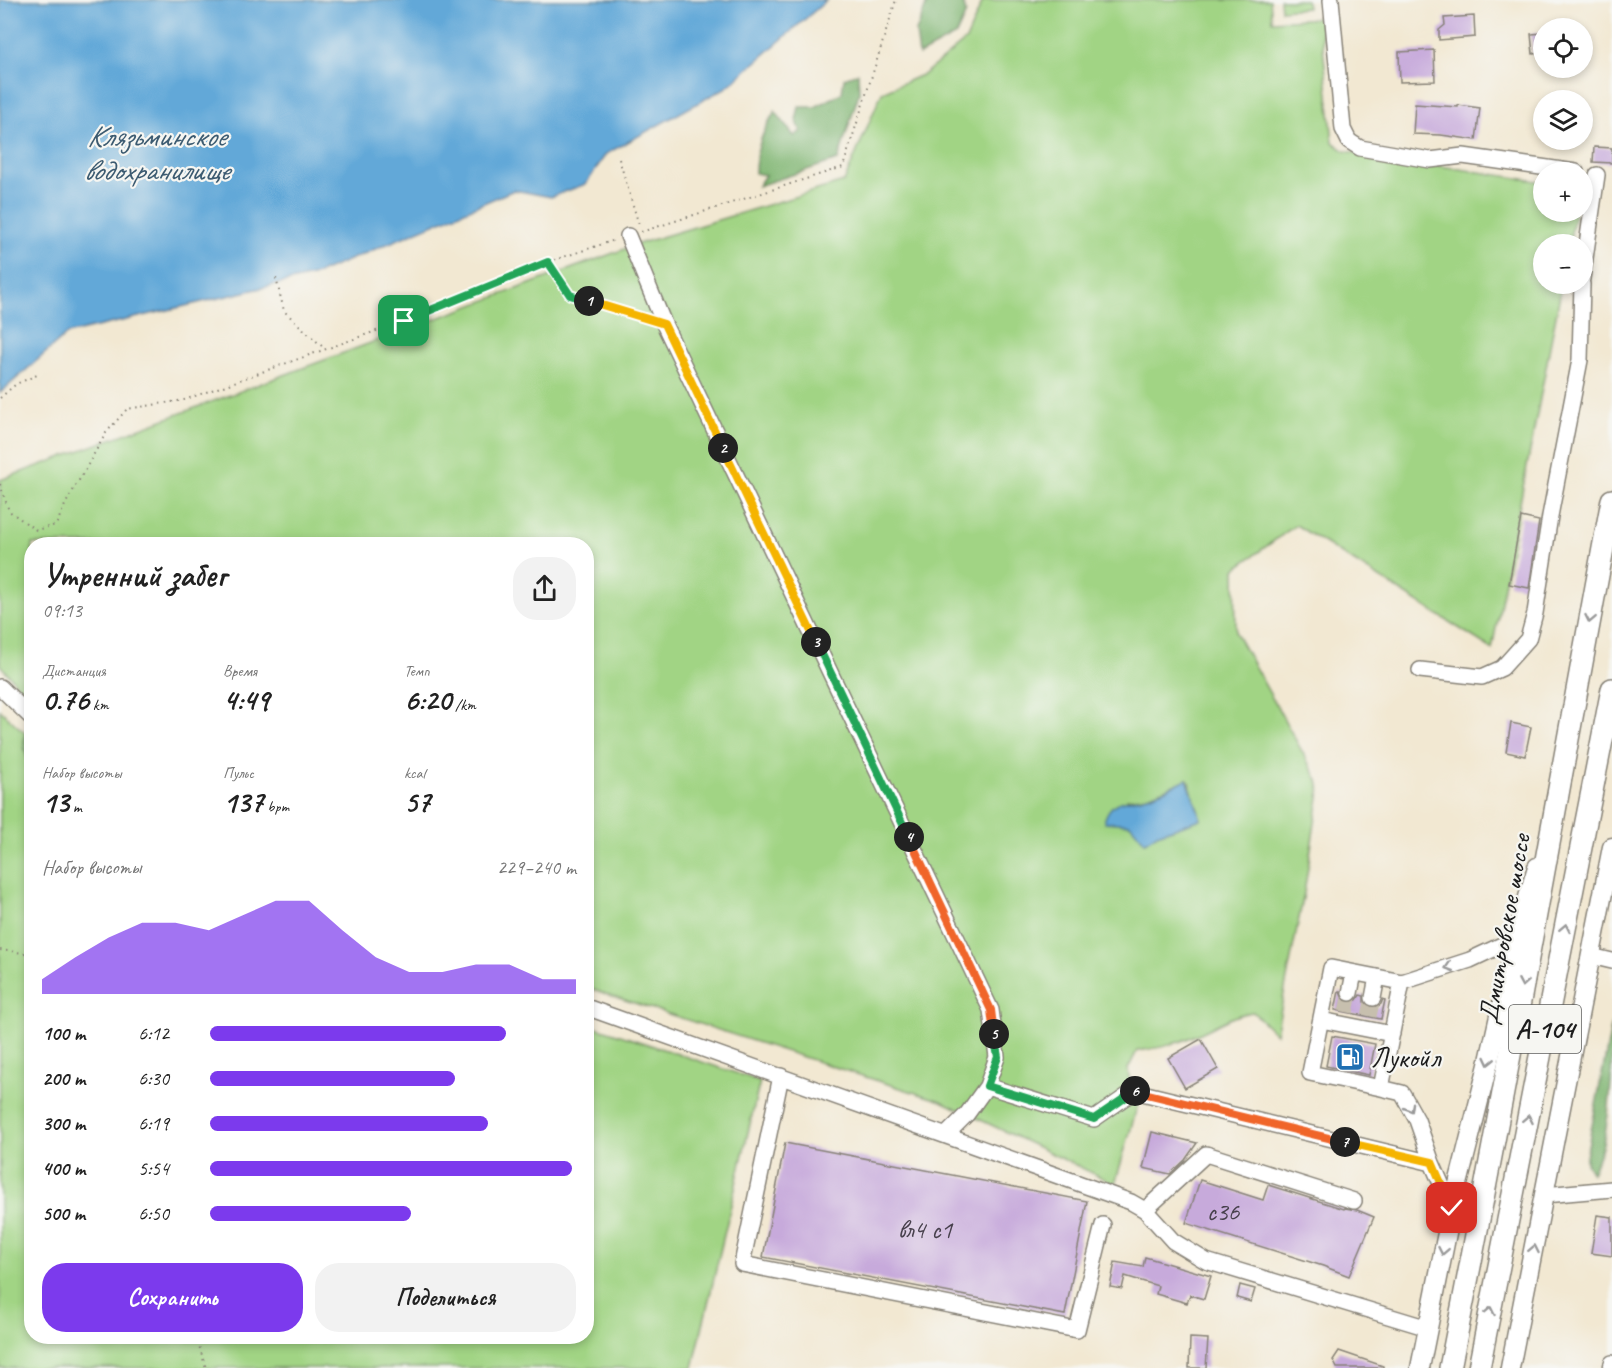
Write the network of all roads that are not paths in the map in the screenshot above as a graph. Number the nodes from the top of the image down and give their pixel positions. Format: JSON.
{"nodes":[{"id":1,"x":1331,"y":0,"type":"edge"},
{"id":2,"x":1533,"y":166,"type":"edge"},
{"id":3,"x":1597,"y":176,"type":"edge"},
{"id":4,"x":634,"y":234,"type":"road end"},
{"id":5,"x":1589,"y":234,"type":"edge"},
{"id":6,"x":1582,"y":294,"type":"edge"},
{"id":7,"x":1612,"y":500,"type":"edge"},
{"id":8,"x":1420,"y":670,"type":"dead end"},
{"id":9,"x":0,"y":687,"type":"edge"},
{"id":10,"x":1612,"y":689,"type":"edge"},
{"id":11,"x":24,"y":710,"type":"edge"},
{"id":12,"x":1556,"y":802,"type":"junction"},
{"id":13,"x":1612,"y":847,"type":"edge"},
{"id":14,"x":1518,"y":931,"type":"junction"},
{"id":15,"x":1591,"y":956,"type":"junction"},
{"id":16,"x":1612,"y":961,"type":"edge"},
{"id":17,"x":1354,"y":973,"type":"junction"},
{"id":18,"x":1377,"y":977,"type":"junction"},
{"id":19,"x":1402,"y":982,"type":"junction"},
{"id":20,"x":1350,"y":993,"type":"tunnel mouth"},
{"id":21,"x":1373,"y":998,"type":"tunnel mouth"},
{"id":22,"x":594,"y":1010,"type":"edge"},
{"id":23,"x":1320,"y":1020,"type":"junction"},
{"id":24,"x":1392,"y":1034,"type":"junction"},
{"id":25,"x":781,"y":1076,"type":"junction"},
{"id":26,"x":987,"y":1086,"type":"junction"},
{"id":27,"x":1381,"y":1088,"type":"junction"},
{"id":28,"x":946,"y":1135,"type":"junction"},
{"id":29,"x":1432,"y":1162,"type":"junction"},
{"id":30,"x":1612,"y":1189,"type":"edge"},
{"id":31,"x":1544,"y":1195,"type":"junction"},
{"id":32,"x":1354,"y":1201,"type":"dead end"},
{"id":33,"x":1452,"y":1208,"type":"junction"},
{"id":34,"x":1145,"y":1210,"type":"junction"},
{"id":35,"x":1103,"y":1225,"type":"dead end"},
{"id":36,"x":1428,"y":1328,"type":"junction"},
{"id":37,"x":1612,"y":1363,"type":"edge"},
{"id":38,"x":1420,"y":1368,"type":"edge"},
{"id":39,"x":1450,"y":1368,"type":"edge"},
{"id":40,"x":1479,"y":1368,"type":"edge"},
{"id":41,"x":1510,"y":1368,"type":"edge"},
{"id":42,"x":1611,"y":1368,"type":"edge"}],
"edges":[{"from":1,"to":2,"type":"street"},
{"from":3,"to":5,"type":"street"},
{"from":4,"to":26,"type":"street"},
{"from":6,"to":8,"type":"street"},
{"from":7,"to":12,"type":"highway","name":"Дмитровское шоссе","number":"А-104","one_way":true},
{"from":9,"to":11,"type":"street"},
{"from":40,"to":10,"type":"highway","name":"Дмитровское шоссе","number":"А-104","one_way":true},
{"from":12,"to":14,"type":"main road"},
{"from":12,"to":39,"type":"highway","name":"Дмитровское шоссе","number":"А-104","one_way":true},
{"from":13,"to":15,"type":"main road"},
{"from":14,"to":19,"type":"street","one_way":true},
{"from":14,"to":33,"type":"main road","one_way":true},
{"from":15,"to":16,"type":"street"},
{"from":15,"to":31,"type":"main road"},
{"from":17,"to":18,"type":"street"},
{"from":17,"to":20,"type":"street"},
{"from":17,"to":23,"type":"street"},
{"from":18,"to":19,"type":"street"},
{"from":18,"to":21,"type":"street"},
{"from":19,"to":24,"type":"street"},
{"from":22,"to":25,"type":"street"},
{"from":23,"to":24,"type":"street"},
{"from":23,"to":27,"type":"street"},
{"from":24,"to":27,"type":"street"},
{"from":25,"to":28,"type":"street"},
{"from":25,"to":35,"type":"street"},
{"from":26,"to":28,"type":"street"},
{"from":26,"to":29,"type":"street"},
{"from":27,"to":29,"type":"street","one_way":true},
{"from":28,"to":34,"type":"street"},
{"from":29,"to":33,"type":"street"},
{"from":30,"to":31,"type":"street"},
{"from":41,"to":31,"type":"main road","one_way":true},
{"from":32,"to":34,"type":"street"},
{"from":33,"to":36,"type":"main road","one_way":true},
{"from":34,"to":36,"type":"street"},
{"from":36,"to":38,"type":"main road"},
{"from":37,"to":42,"type":"street"}]}
